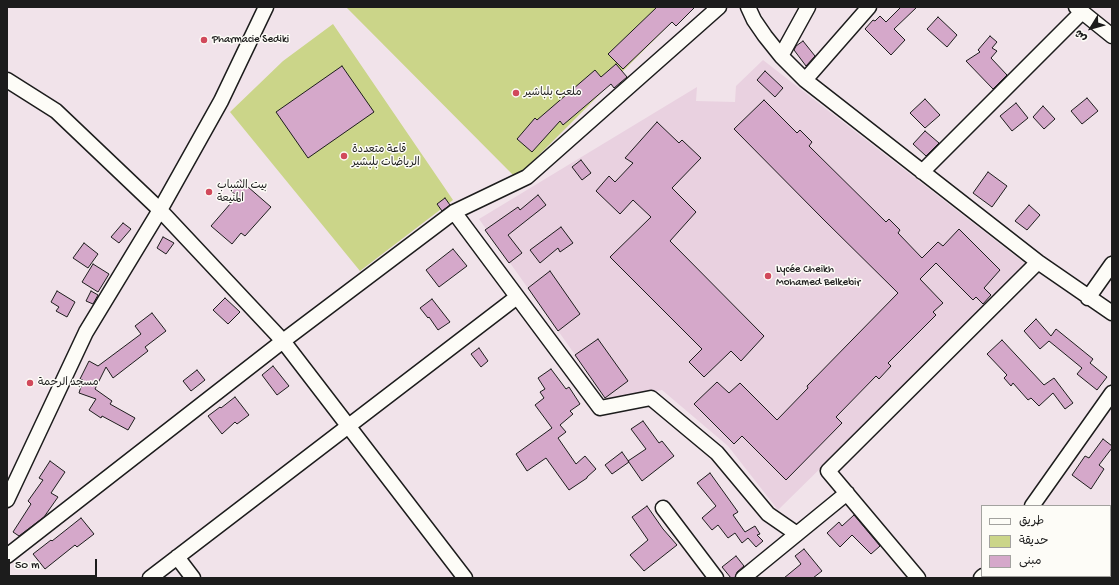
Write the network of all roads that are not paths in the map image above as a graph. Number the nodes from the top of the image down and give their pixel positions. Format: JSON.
{"nodes":[{"id":1,"x":266,"y":7,"type":"edge"},
{"id":2,"x":719,"y":7,"type":"edge"},
{"id":3,"x":748,"y":7,"type":"edge"},
{"id":4,"x":808,"y":7,"type":"edge"},
{"id":5,"x":869,"y":7,"type":"edge"},
{"id":6,"x":1079,"y":10,"type":"edge"},
{"id":7,"x":1112,"y":36,"type":"edge"},
{"id":8,"x":781,"y":56,"type":"junction"},
{"id":9,"x":7,"y":80,"type":"edge"},
{"id":10,"x":805,"y":80,"type":"junction"},
{"id":11,"x":922,"y":172,"type":"junction"},
{"id":12,"x":160,"y":210,"type":"junction"},
{"id":13,"x":454,"y":212,"type":"junction"},
{"id":14,"x":1038,"y":262,"type":"junction"},
{"id":15,"x":1112,"y":264,"type":"edge"},
{"id":16,"x":517,"y":297,"type":"junction"},
{"id":17,"x":1088,"y":298,"type":"junction"},
{"id":18,"x":1112,"y":313,"type":"edge"},
{"id":19,"x":283,"y":342,"type":"junction"},
{"id":20,"x":1112,"y":393,"type":"edge"},
{"id":21,"x":348,"y":426,"type":"junction"},
{"id":22,"x":847,"y":493,"type":"junction"},
{"id":23,"x":7,"y":500,"type":"edge"},
{"id":24,"x":1033,"y":505,"type":"edge"},
{"id":25,"x":663,"y":508,"type":"dead end"},
{"id":26,"x":797,"y":534,"type":"junction"},
{"id":27,"x":7,"y":556,"type":"edge"},
{"id":28,"x":177,"y":557,"type":"junction"},
{"id":29,"x":150,"y":578,"type":"edge"},
{"id":30,"x":193,"y":578,"type":"edge"},
{"id":31,"x":464,"y":578,"type":"edge"},
{"id":32,"x":716,"y":578,"type":"edge"},
{"id":33,"x":743,"y":578,"type":"edge"},
{"id":34,"x":918,"y":578,"type":"edge"}],
"edges":[{"from":1,"to":12,"type":"street"},
{"from":2,"to":13,"type":"street"},
{"from":3,"to":8,"type":"street"},
{"from":4,"to":8,"type":"street"},
{"from":5,"to":10,"type":"street"},
{"from":6,"to":7,"type":"street"},
{"from":6,"to":11,"type":"street"},
{"from":8,"to":10,"type":"street"},
{"from":9,"to":12,"type":"street"},
{"from":10,"to":11,"type":"street"},
{"from":11,"to":14,"type":"street"},
{"from":12,"to":19,"type":"street"},
{"from":12,"to":23,"type":"street"},
{"from":13,"to":16,"type":"street"},
{"from":13,"to":19,"type":"street"},
{"from":14,"to":17,"type":"street"},
{"from":14,"to":22,"type":"street"},
{"from":15,"to":17,"type":"street"},
{"from":16,"to":21,"type":"street"},
{"from":16,"to":26,"type":"street"},
{"from":17,"to":18,"type":"street"},
{"from":19,"to":21,"type":"street"},
{"from":19,"to":27,"type":"street"},
{"from":20,"to":24,"type":"street"},
{"from":21,"to":28,"type":"street"},
{"from":21,"to":31,"type":"street"},
{"from":22,"to":26,"type":"street"},
{"from":22,"to":34,"type":"street"},
{"from":25,"to":32,"type":"street"},
{"from":26,"to":33,"type":"street"},
{"from":28,"to":29,"type":"street"},
{"from":28,"to":30,"type":"street"}]}
